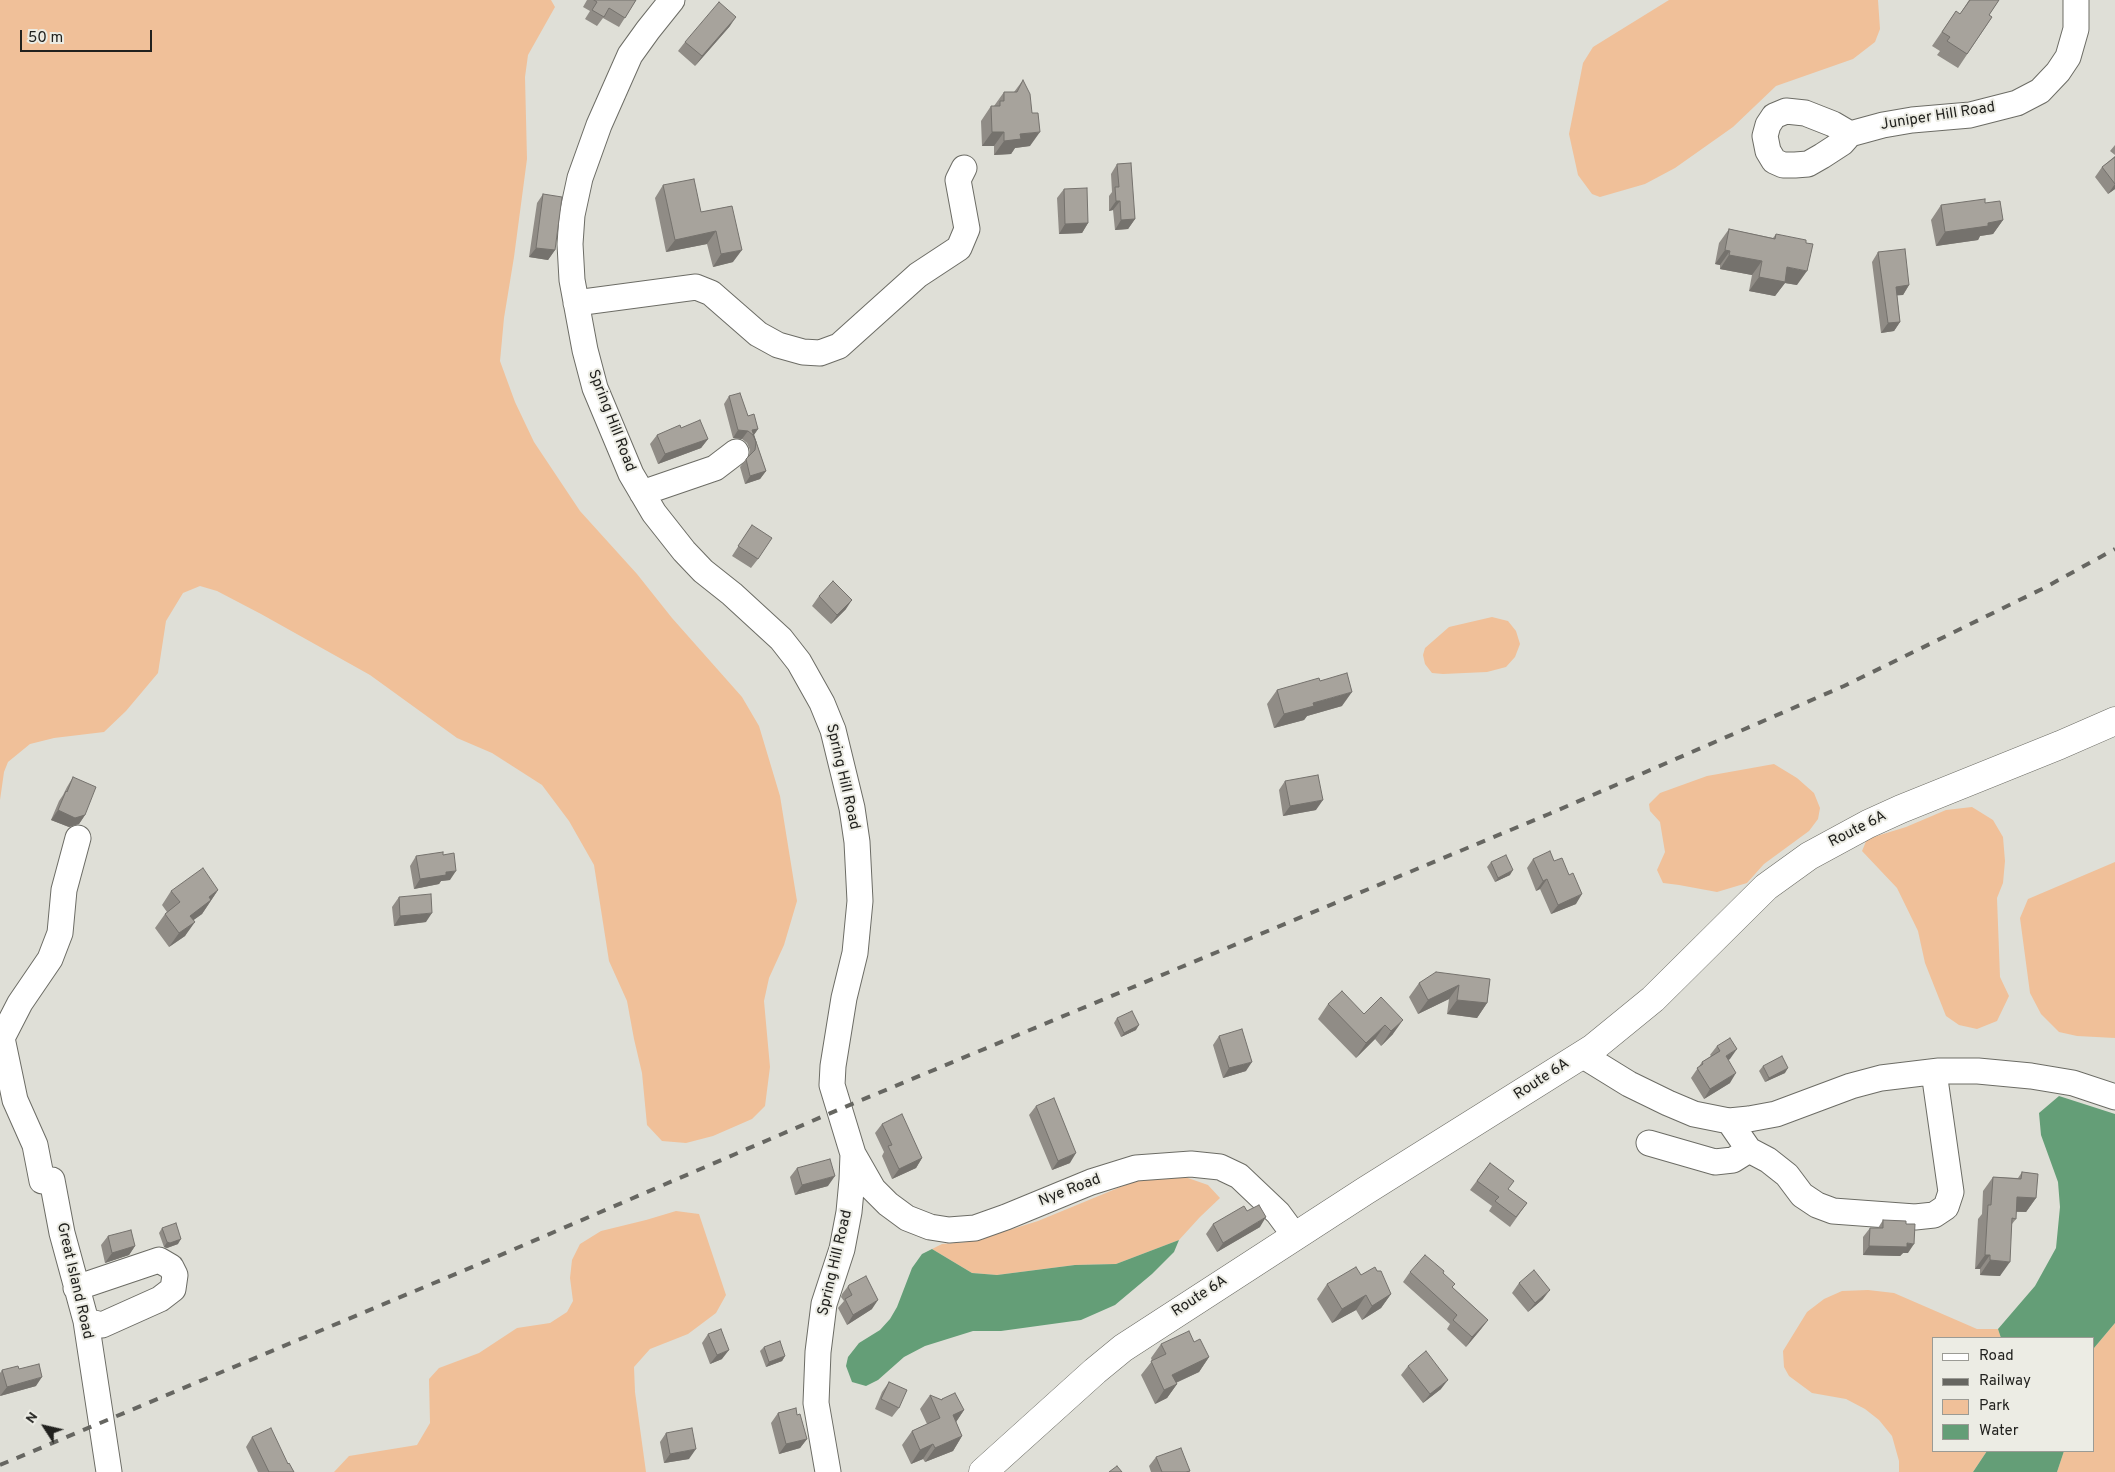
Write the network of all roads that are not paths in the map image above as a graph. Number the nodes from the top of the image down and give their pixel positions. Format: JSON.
{"nodes":[{"id":1,"x":672,"y":0,"type":"edge"},
{"id":2,"x":2076,"y":0,"type":"edge"},
{"id":3,"x":1850,"y":134,"type":"dead end"},
{"id":4,"x":964,"y":168,"type":"dead end"},
{"id":5,"x":576,"y":303,"type":"junction"},
{"id":6,"x":736,"y":452,"type":"dead end"},
{"id":7,"x":642,"y":493,"type":"junction"},
{"id":8,"x":2115,"y":721,"type":"edge"},
{"id":9,"x":78,"y":838,"type":"dead end"},
{"id":10,"x":1582,"y":1055,"type":"junction"},
{"id":11,"x":1934,"y":1072,"type":"junction"},
{"id":12,"x":2115,"y":1097,"type":"edge"},
{"id":13,"x":1729,"y":1121,"type":"junction"},
{"id":14,"x":1649,"y":1143,"type":"dead end"},
{"id":15,"x":1749,"y":1150,"type":"junction"},
{"id":16,"x":853,"y":1154,"type":"junction"},
{"id":17,"x":1295,"y":1236,"type":"junction"},
{"id":18,"x":76,"y":1288,"type":"junction"},
{"id":19,"x":86,"y":1321,"type":"junction"},
{"id":20,"x":109,"y":1472,"type":"edge"},
{"id":21,"x":828,"y":1472,"type":"edge"},
{"id":22,"x":983,"y":1472,"type":"edge"}],
"edges":[{"from":1,"to":5,"type":"street","name":"Spring Hill Road"},
{"from":2,"to":3,"type":"street","name":"Juniper Hill Road"},
{"from":4,"to":5,"type":"street"},
{"from":5,"to":7,"type":"street","name":"Spring Hill Road"},
{"from":6,"to":7,"type":"street"},
{"from":7,"to":16,"type":"street","name":"Spring Hill Road"},
{"from":8,"to":10,"type":"main road","name":"Route 6A"},
{"from":9,"to":18,"type":"street","name":"Great Island Road"},
{"from":10,"to":13,"type":"street"},
{"from":10,"to":17,"type":"main road","name":"Route 6A"},
{"from":11,"to":12,"type":"street"},
{"from":11,"to":13,"type":"street"},
{"from":11,"to":15,"type":"street"},
{"from":13,"to":15,"type":"street"},
{"from":14,"to":15,"type":"street"},
{"from":16,"to":17,"type":"street","name":"Nye Road"},
{"from":16,"to":21,"type":"street","name":"Spring Hill Road"},
{"from":17,"to":22,"type":"main road","name":"Route 6A"},
{"from":18,"to":19,"type":"street","name":"Great Island Road"},
{"from":18,"to":19,"type":"street"},
{"from":19,"to":20,"type":"street","name":"Great Island Road"}]}
